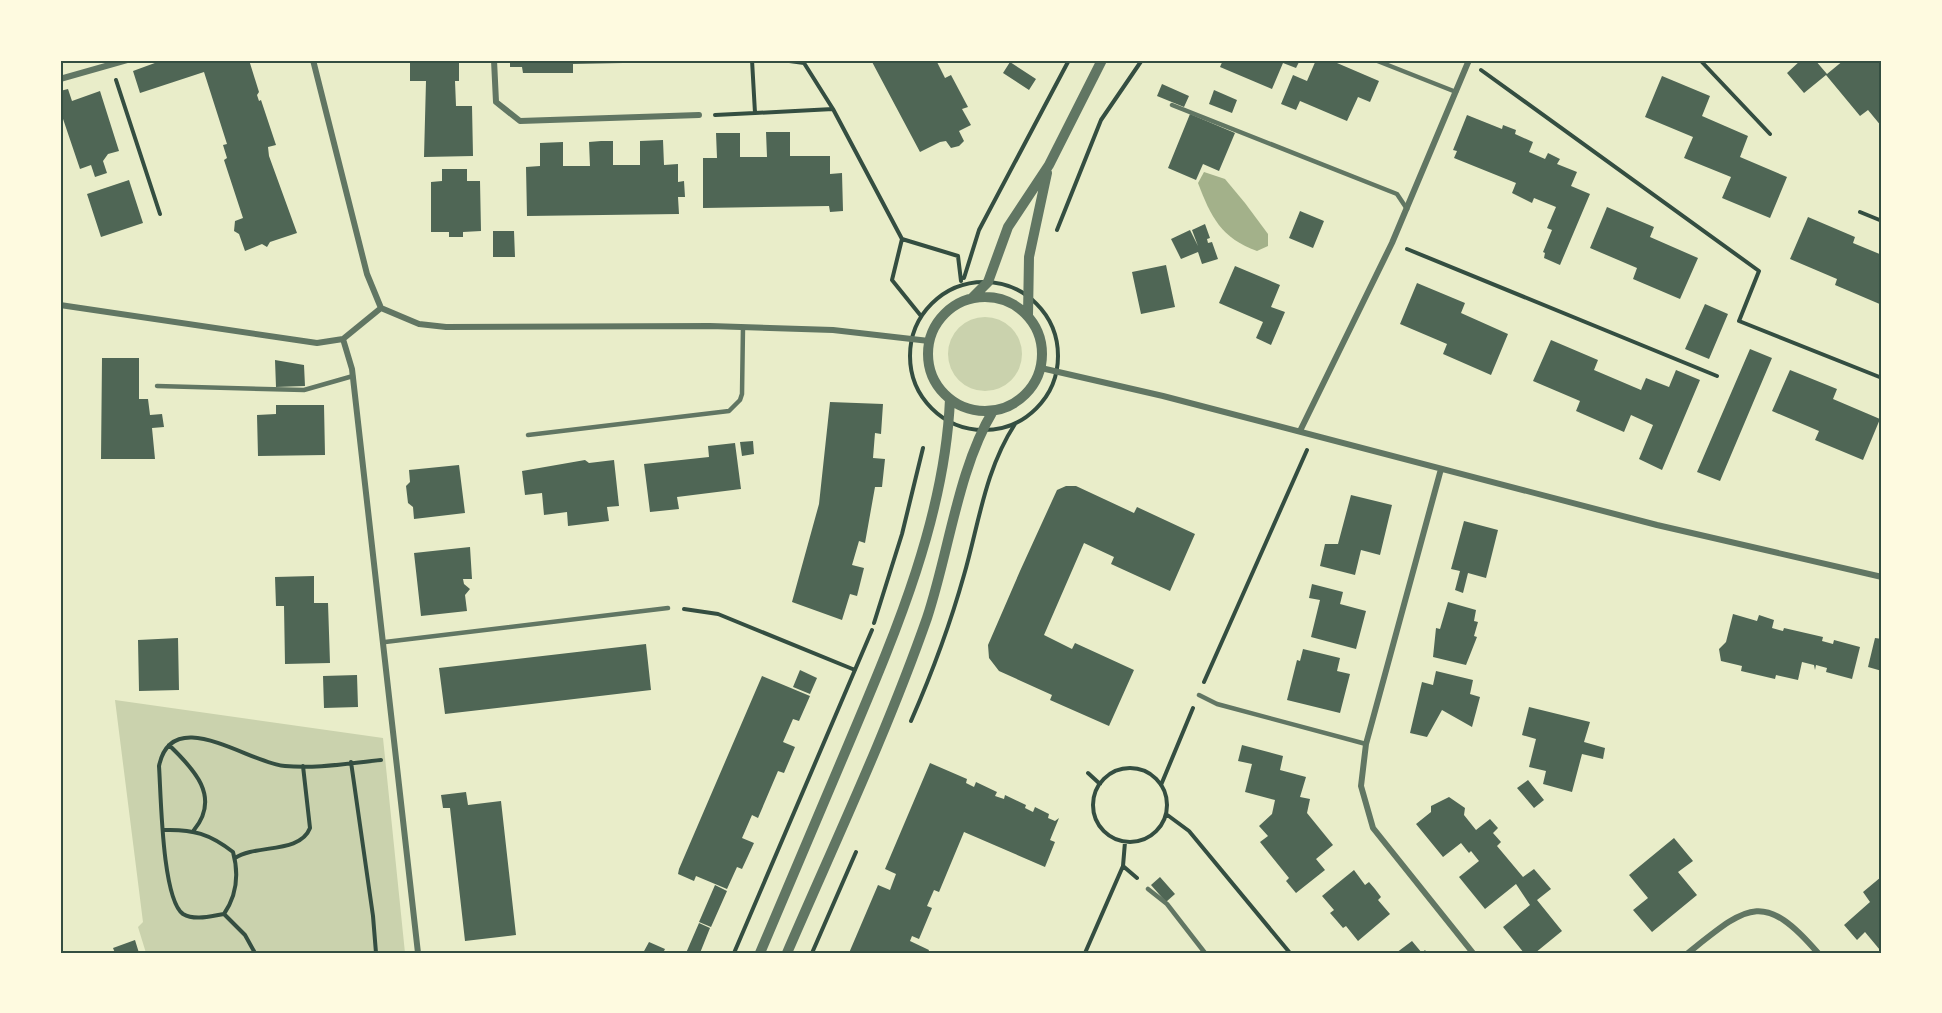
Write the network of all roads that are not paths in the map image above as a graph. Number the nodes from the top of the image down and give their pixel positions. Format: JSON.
{"nodes":[{"id":1,"x":127,"y":60,"type":"edge"},
{"id":2,"x":313,"y":60,"type":"edge"},
{"id":3,"x":494,"y":60,"type":"edge"},
{"id":4,"x":1102,"y":60,"type":"edge"},
{"id":5,"x":1375,"y":60,"type":"edge"},
{"id":6,"x":1469,"y":61,"type":"edge"},
{"id":7,"x":60,"y":79,"type":"edge"},
{"id":8,"x":1456,"y":92,"type":"junction"},
{"id":9,"x":1172,"y":105,"type":"dead end"},
{"id":10,"x":699,"y":115,"type":"road end"},
{"id":11,"x":1049,"y":165,"type":"junction"},
{"id":12,"x":1407,"y":209,"type":"junction"},
{"id":13,"x":972,"y":298,"type":"junction"},
{"id":14,"x":60,"y":305,"type":"edge"},
{"id":15,"x":381,"y":308,"type":"junction"},
{"id":16,"x":1028,"y":315,"type":"junction"},
{"id":17,"x":743,"y":327,"type":"junction"},
{"id":18,"x":343,"y":339,"type":"junction"},
{"id":19,"x":929,"y":341,"type":"junction"},
{"id":20,"x":1041,"y":368,"type":"junction"},
{"id":21,"x":353,"y":376,"type":"junction"},
{"id":22,"x":157,"y":386,"type":"dead end"},
{"id":23,"x":950,"y":399,"type":"junction"},
{"id":24,"x":993,"y":411,"type":"junction"},
{"id":25,"x":1300,"y":431,"type":"junction"},
{"id":26,"x":528,"y":435,"type":"dead end"},
{"id":27,"x":1441,"y":469,"type":"junction"},
{"id":28,"x":1882,"y":577,"type":"edge"},
{"id":29,"x":668,"y":608,"type":"road end"},
{"id":30,"x":385,"y":642,"type":"junction"},
{"id":31,"x":1198,"y":695,"type":"road end"},
{"id":32,"x":1366,"y":744,"type":"junction"},
{"id":33,"x":1148,"y":889,"type":"dead end"},
{"id":34,"x":418,"y":953,"type":"edge"},
{"id":35,"x":760,"y":953,"type":"edge"},
{"id":36,"x":787,"y":953,"type":"edge"},
{"id":37,"x":1205,"y":953,"type":"edge"},
{"id":38,"x":1473,"y":953,"type":"edge"},
{"id":39,"x":1688,"y":953,"type":"edge"},
{"id":40,"x":1818,"y":953,"type":"edge"}],
"edges":[{"from":1,"to":7,"type":"street"},
{"from":2,"to":15,"type":"street"},
{"from":3,"to":10,"type":"street"},
{"from":4,"to":11,"type":"street"},
{"from":5,"to":8,"type":"lane"},
{"from":6,"to":8,"type":"street"},
{"from":8,"to":12,"type":"street"},
{"from":9,"to":12,"type":"lane"},
{"from":11,"to":13,"type":"street"},
{"from":11,"to":16,"type":"street"},
{"from":12,"to":25,"type":"street"},
{"from":13,"to":16,"type":"street"},
{"from":13,"to":19,"type":"street"},
{"from":14,"to":18,"type":"street"},
{"from":15,"to":17,"type":"street"},
{"from":15,"to":18,"type":"street"},
{"from":16,"to":20,"type":"street"},
{"from":17,"to":19,"type":"street"},
{"from":17,"to":26,"type":"lane"},
{"from":18,"to":21,"type":"street"},
{"from":19,"to":23,"type":"street"},
{"from":20,"to":24,"type":"street"},
{"from":20,"to":25,"type":"street"},
{"from":21,"to":22,"type":"lane"},
{"from":21,"to":30,"type":"street"},
{"from":23,"to":24,"type":"street"},
{"from":23,"to":35,"type":"street"},
{"from":24,"to":36,"type":"street"},
{"from":25,"to":27,"type":"street"},
{"from":27,"to":28,"type":"street"},
{"from":27,"to":32,"type":"street"},
{"from":29,"to":30,"type":"lane"},
{"from":30,"to":34,"type":"street"},
{"from":31,"to":32,"type":"lane"},
{"from":32,"to":38,"type":"street"},
{"from":33,"to":37,"type":"lane"},
{"from":39,"to":40,"type":"street"}]}
